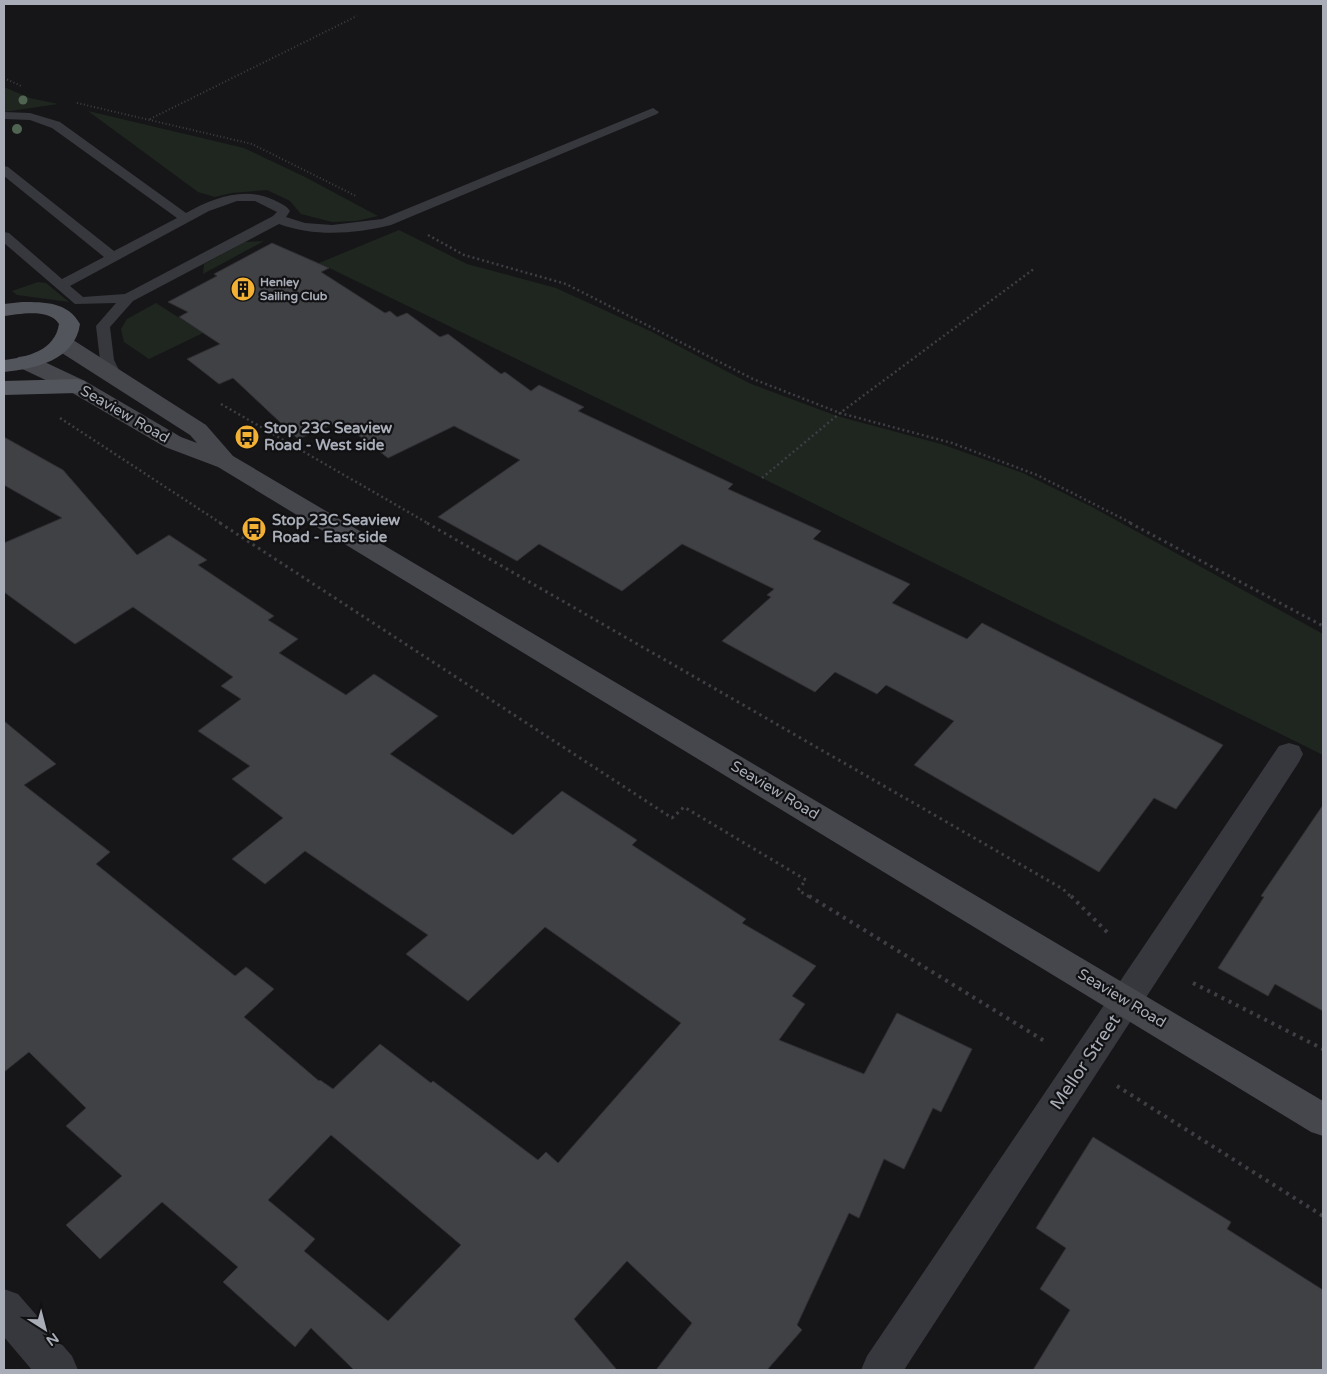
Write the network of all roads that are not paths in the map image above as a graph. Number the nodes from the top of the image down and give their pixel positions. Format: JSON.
{"nodes":[{"id":1,"x":653,"y":112,"type":"dead end"},
{"id":2,"x":4,"y":116,"type":"edge"},
{"id":3,"x":4,"y":170,"type":"edge"},
{"id":4,"x":186,"y":219,"type":"junction"},
{"id":5,"x":278,"y":219,"type":"junction"},
{"id":6,"x":4,"y":236,"type":"edge"},
{"id":7,"x":113,"y":257,"type":"junction"},
{"id":8,"x":61,"y":285,"type":"junction"},
{"id":9,"x":128,"y":298,"type":"junction"},
{"id":10,"x":4,"y":310,"type":"edge"},
{"id":11,"x":62,"y":343,"type":"junction"},
{"id":12,"x":26,"y":362,"type":"junction"},
{"id":13,"x":4,"y":366,"type":"edge"},
{"id":14,"x":116,"y":378,"type":"junction"},
{"id":15,"x":77,"y":386,"type":"junction"},
{"id":16,"x":4,"y":388,"type":"edge"},
{"id":17,"x":226,"y":462,"type":"junction"},
{"id":18,"x":1289,"y":754,"type":"dead end"},
{"id":19,"x":1126,"y":1000,"type":"junction"},
{"id":20,"x":1323,"y":1120,"type":"edge"},
{"id":21,"x":4,"y":1308,"type":"edge"},
{"id":22,"x":58,"y":1370,"type":"edge"},
{"id":23,"x":881,"y":1370,"type":"edge"}],
"edges":[{"from":1,"to":5,"type":"lane"},
{"from":2,"to":4,"type":"lane"},
{"from":3,"to":7,"type":"lane"},
{"from":4,"to":5,"type":"lane"},
{"from":4,"to":7,"type":"lane"},
{"from":5,"to":9,"type":"lane"},
{"from":6,"to":8,"type":"lane"},
{"from":7,"to":8,"type":"lane"},
{"from":8,"to":9,"type":"lane"},
{"from":9,"to":14,"type":"lane"},
{"from":10,"to":11,"type":"main road"},
{"from":11,"to":12,"type":"main road"},
{"from":11,"to":14,"type":"main road","name":"Seaview Road"},
{"from":12,"to":13,"type":"main road"},
{"from":12,"to":15,"type":"main road","name":"Seaview Road"},
{"from":14,"to":17,"type":"main road","name":"Seaview Road"},
{"from":15,"to":16,"type":"main road"},
{"from":15,"to":17,"type":"main road","name":"Seaview Road"},
{"from":17,"to":19,"type":"main road","name":"Seaview Road"},
{"from":18,"to":19,"type":"street","name":"Mellor Street"},
{"from":19,"to":20,"type":"main road","name":"Seaview Road"},
{"from":19,"to":23,"type":"street","name":"Mellor Street"},
{"from":21,"to":22,"type":"street"}]}
